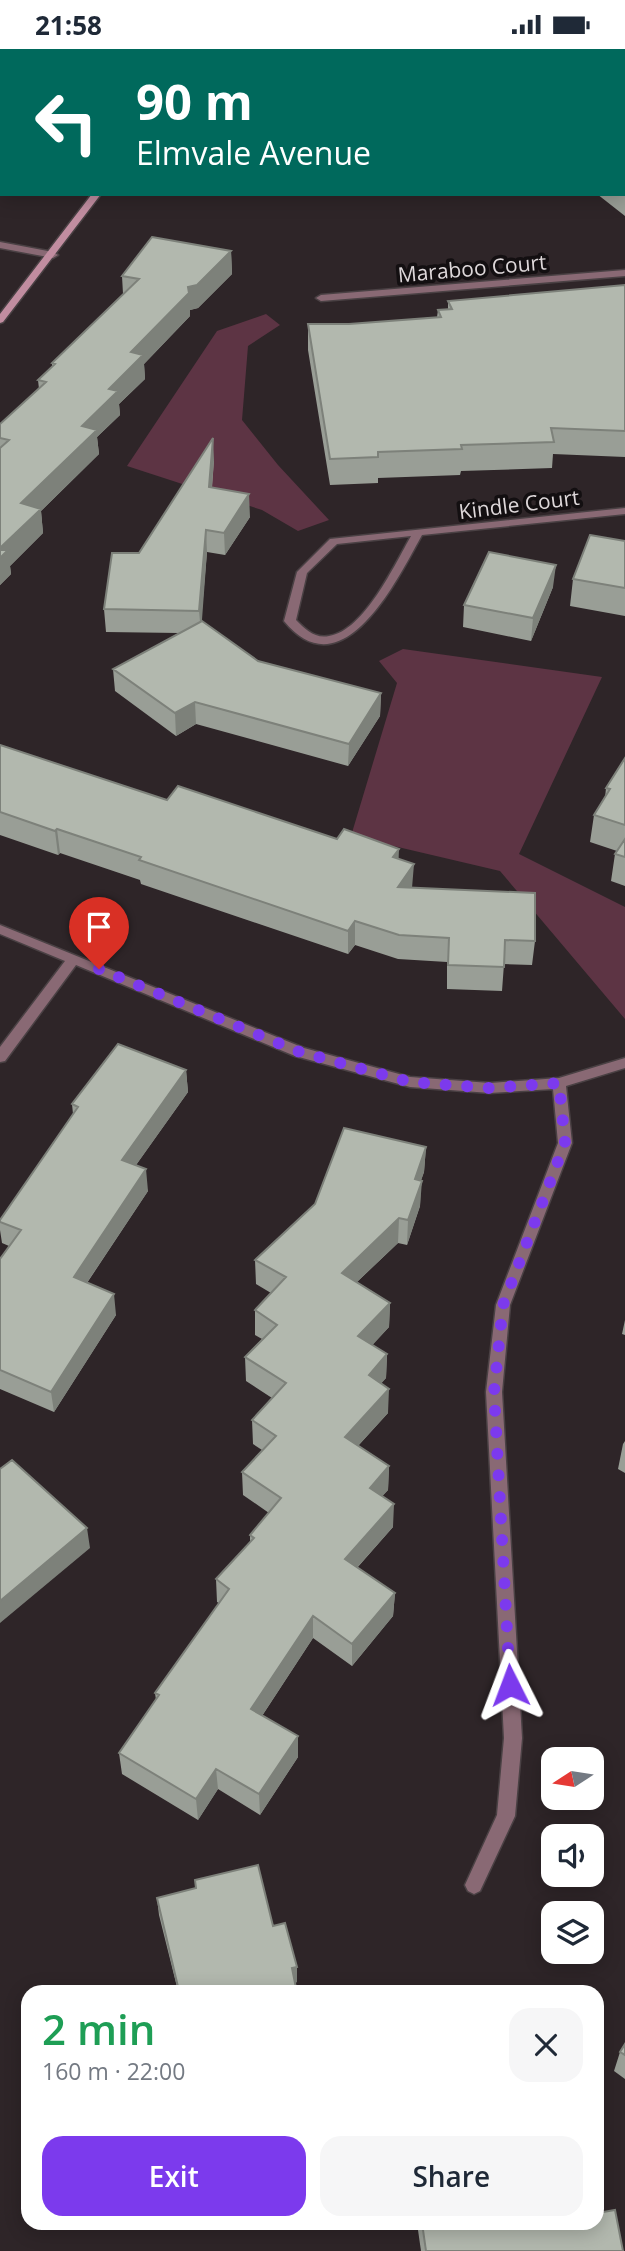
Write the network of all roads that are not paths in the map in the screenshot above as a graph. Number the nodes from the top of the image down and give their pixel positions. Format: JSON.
{"nodes":[{"id":1,"x":96,"y":196,"type":"edge"},
{"id":2,"x":0,"y":246,"type":"edge"},
{"id":3,"x":53,"y":254,"type":"junction"},
{"id":4,"x":625,"y":273,"type":"edge"},
{"id":5,"x":321,"y":298,"type":"dead end"},
{"id":6,"x":0,"y":320,"type":"edge"},
{"id":7,"x":625,"y":511,"type":"edge"},
{"id":8,"x":416,"y":535,"type":"junction"},
{"id":9,"x":0,"y":929,"type":"edge"},
{"id":10,"x":74,"y":958,"type":"junction"},
{"id":11,"x":0,"y":1057,"type":"edge"},
{"id":12,"x":625,"y":1063,"type":"edge"},
{"id":13,"x":559,"y":1083,"type":"junction"},
{"id":14,"x":474,"y":1885,"type":"dead end"}],
"edges":[{"from":1,"to":3,"type":"street"},
{"from":2,"to":3,"type":"street"},
{"from":3,"to":6,"type":"street"},
{"from":4,"to":5,"type":"street","name":"Maraboo Court"},
{"from":7,"to":8,"type":"street","name":"Kindle Court"},
{"from":8,"to":8,"type":"street","name":"Kindle Court"},
{"from":9,"to":10,"type":"street"},
{"from":10,"to":11,"type":"street"},
{"from":10,"to":13,"type":"street"},
{"from":12,"to":13,"type":"street"},
{"from":13,"to":14,"type":"street"}]}
